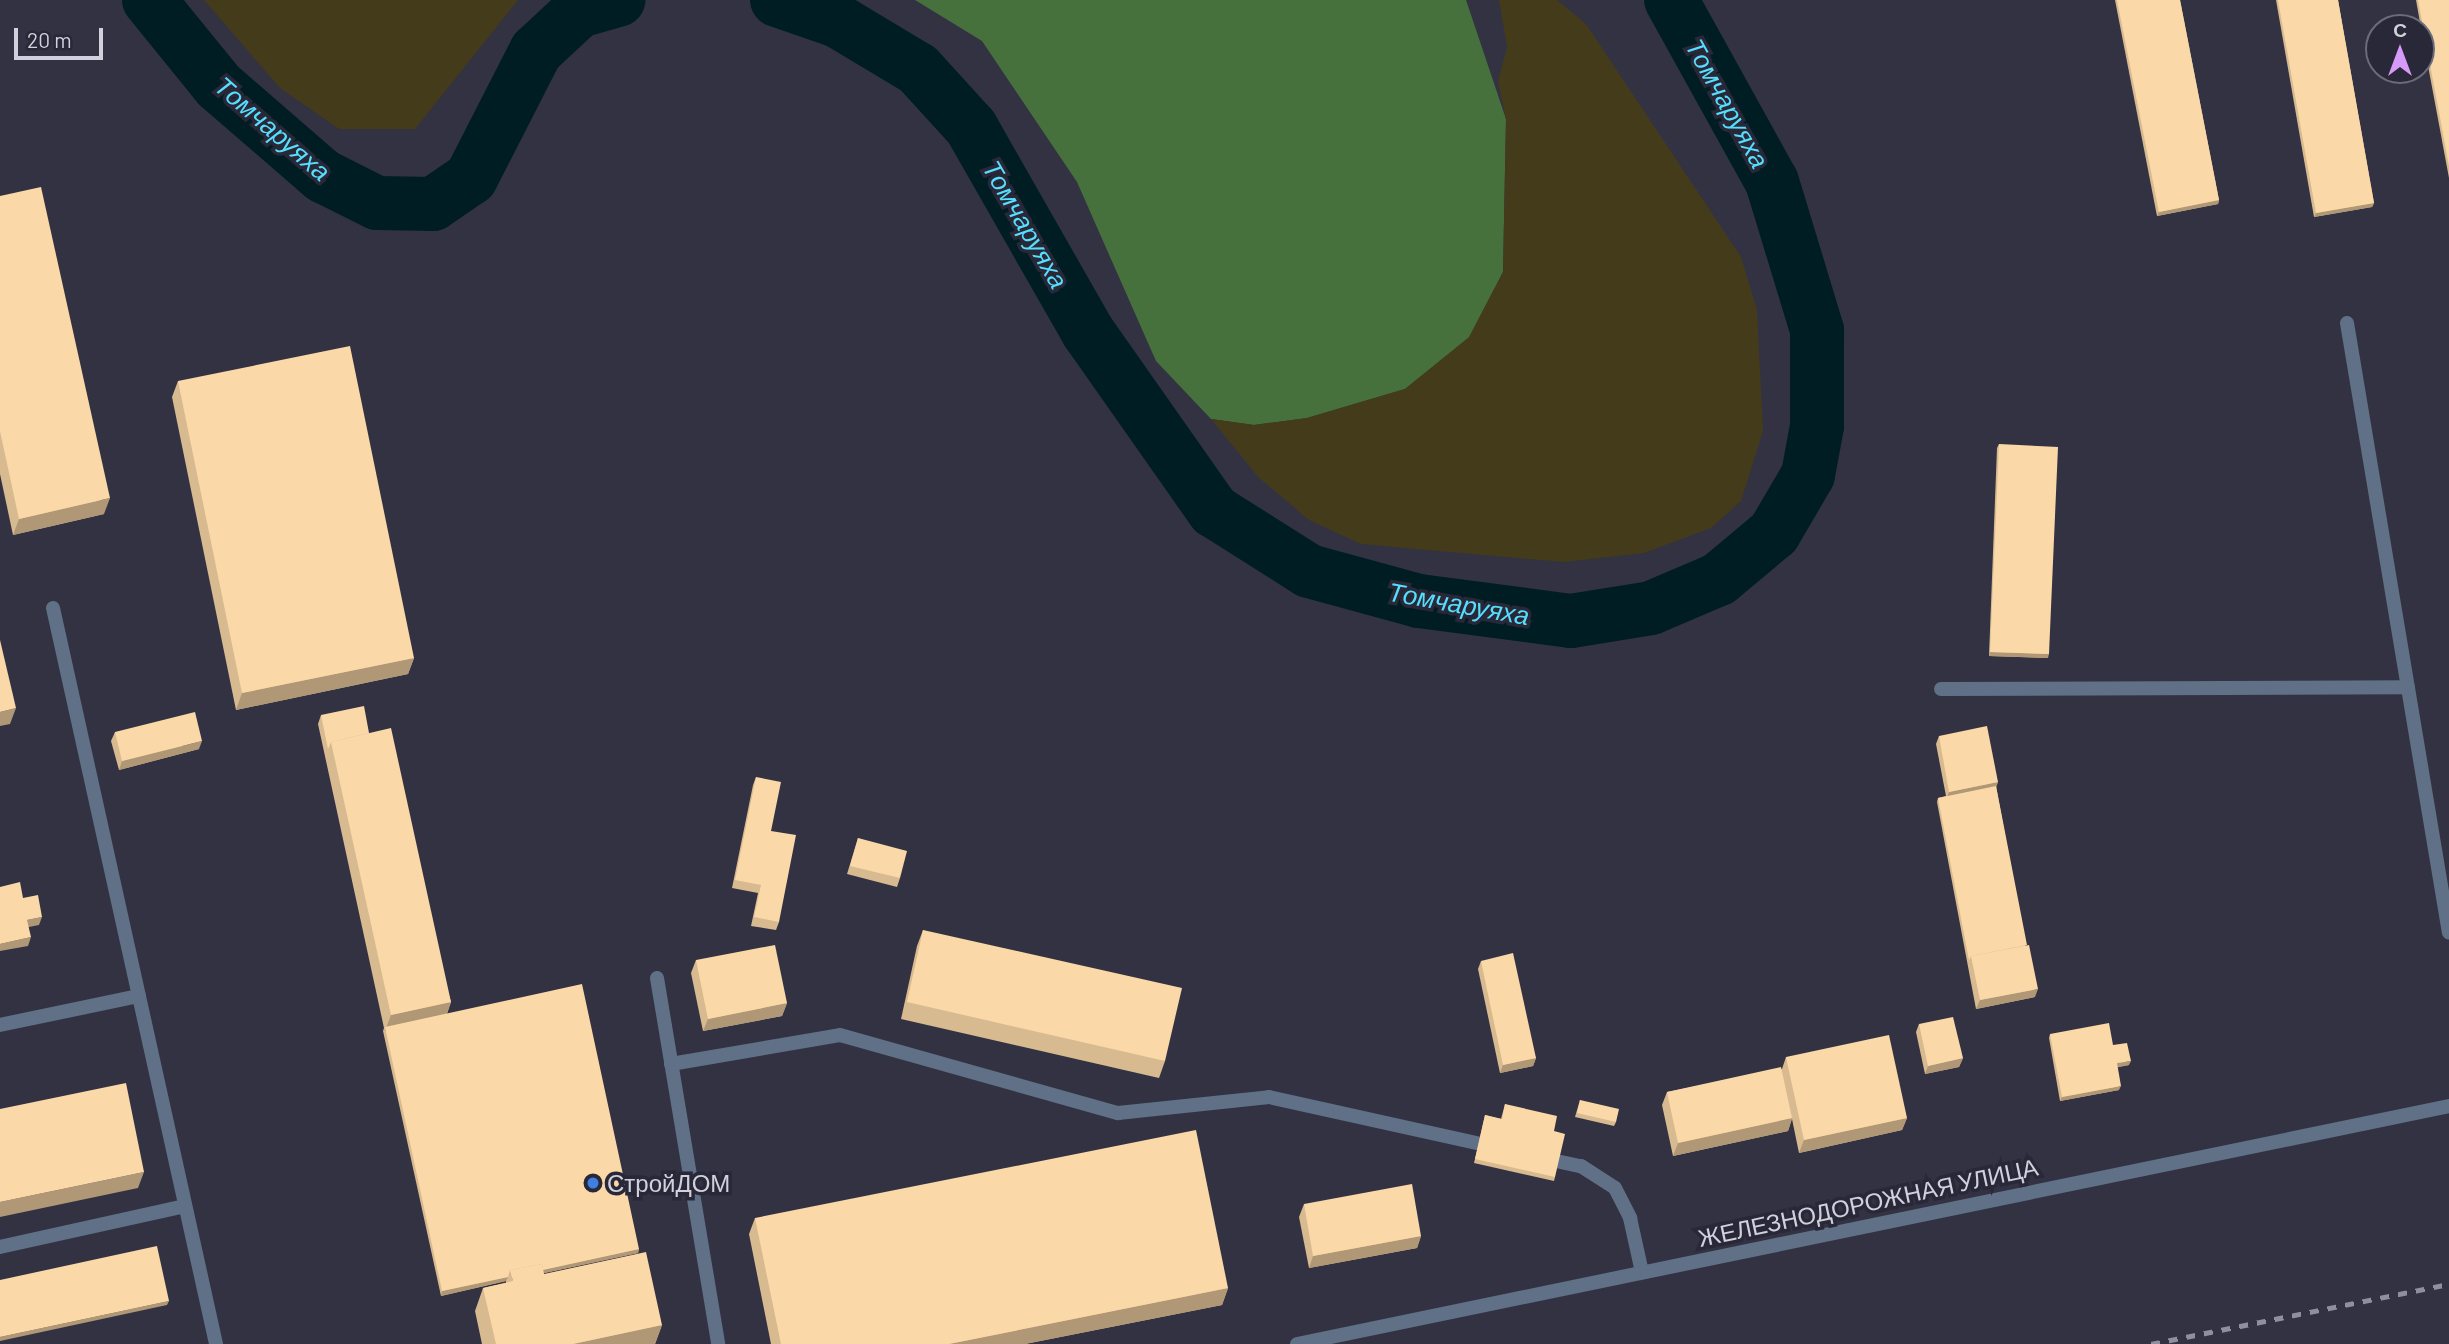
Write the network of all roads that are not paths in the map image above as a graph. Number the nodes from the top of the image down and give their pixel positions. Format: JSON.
{"nodes":[{"id":1,"x":2347,"y":323,"type":"dead end"},
{"id":2,"x":53,"y":608,"type":"dead end"},
{"id":3,"x":2408,"y":687,"type":"junction"},
{"id":4,"x":1941,"y":689,"type":"dead end"},
{"id":5,"x":2449,"y":933,"type":"edge"},
{"id":6,"x":657,"y":978,"type":"dead end"},
{"id":7,"x":139,"y":996,"type":"junction"},
{"id":8,"x":0,"y":1025,"type":"edge"},
{"id":9,"x":671,"y":1064,"type":"junction"},
{"id":10,"x":2449,"y":1106,"type":"edge"},
{"id":11,"x":186,"y":1206,"type":"junction"},
{"id":12,"x":0,"y":1247,"type":"edge"},
{"id":13,"x":1642,"y":1272,"type":"junction"},
{"id":14,"x":216,"y":1344,"type":"edge"},
{"id":15,"x":718,"y":1344,"type":"edge"},
{"id":16,"x":1297,"y":1344,"type":"edge"}],
"edges":[{"from":1,"to":3,"type":"street"},
{"from":2,"to":7,"type":"street"},
{"from":3,"to":4,"type":"street"},
{"from":3,"to":5,"type":"street"},
{"from":6,"to":9,"type":"street"},
{"from":7,"to":8,"type":"street"},
{"from":7,"to":11,"type":"street"},
{"from":9,"to":13,"type":"street"},
{"from":9,"to":15,"type":"street"},
{"from":10,"to":13,"type":"street","name":"ЖЕЛЕЗНОДОРОЖНАЯ УЛИЦА"},
{"from":11,"to":12,"type":"street"},
{"from":11,"to":14,"type":"street"},
{"from":13,"to":16,"type":"street","name":"ЖЕЛЕЗНОДОРОЖНАЯ УЛИЦА"}]}
